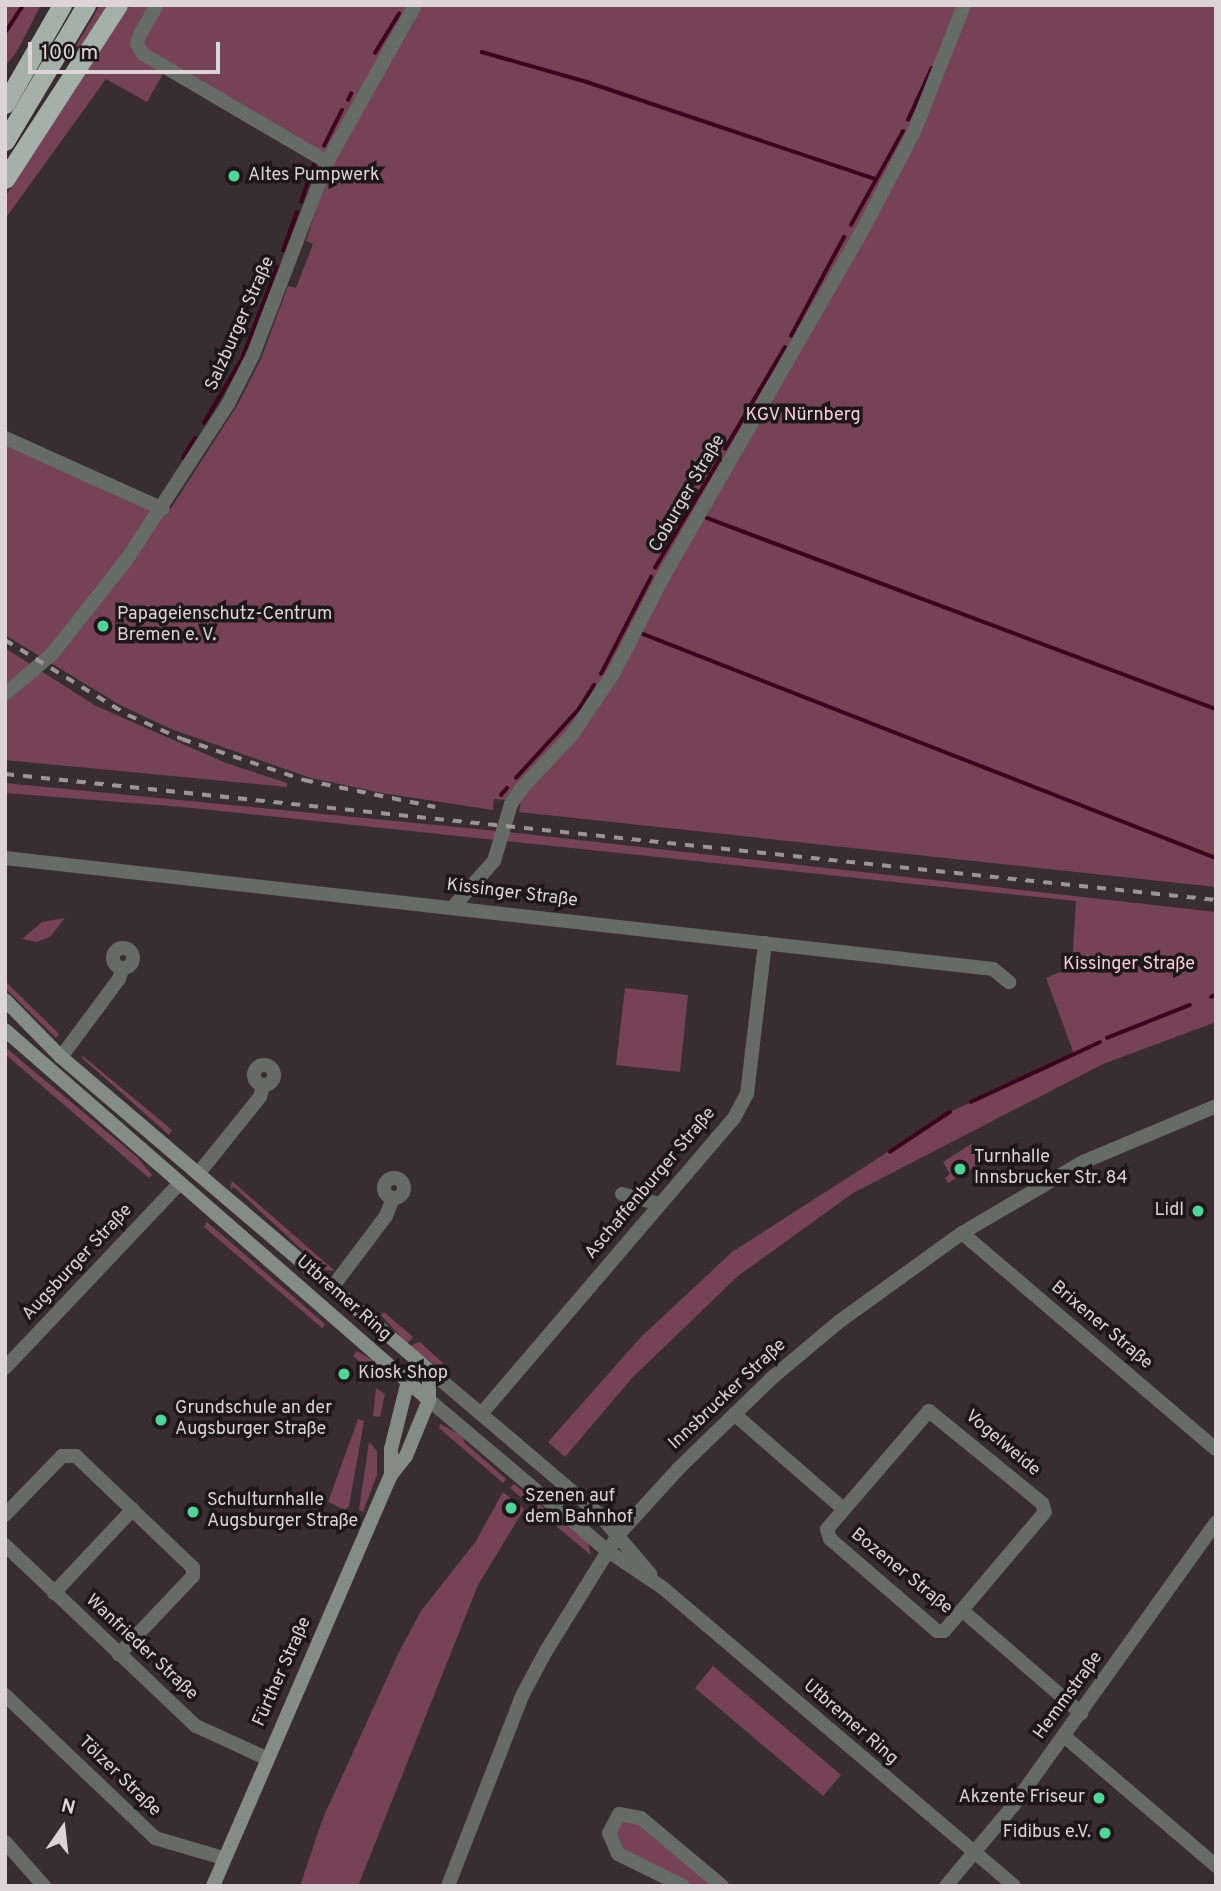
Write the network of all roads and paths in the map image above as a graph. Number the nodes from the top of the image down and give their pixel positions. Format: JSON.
{"nodes":[{"id":1,"x":62,"y":5,"type":"edge"},
{"id":2,"x":86,"y":5,"type":"edge"},
{"id":3,"x":118,"y":5,"type":"edge"},
{"id":4,"x":157,"y":5,"type":"edge"},
{"id":5,"x":415,"y":5,"type":"edge"},
{"id":6,"x":964,"y":5,"type":"edge"},
{"id":7,"x":24,"y":70,"type":"junction"},
{"id":8,"x":5,"y":78,"type":"edge"},
{"id":9,"x":5,"y":104,"type":"edge"},
{"id":10,"x":43,"y":123,"type":"junction"},
{"id":11,"x":6,"y":130,"type":"edge"},
{"id":12,"x":327,"y":162,"type":"junction"},
{"id":13,"x":5,"y":176,"type":"edge"},
{"id":14,"x":5,"y":438,"type":"edge"},
{"id":15,"x":163,"y":509,"type":"junction"},
{"id":16,"x":5,"y":694,"type":"edge"},
{"id":17,"x":5,"y":858,"type":"edge"},
{"id":18,"x":454,"y":906,"type":"junction"},
{"id":19,"x":765,"y":943,"type":"junction"},
{"id":20,"x":122,"y":969,"type":"dead end"},
{"id":21,"x":1009,"y":982,"type":"dead end"},
{"id":22,"x":5,"y":1000,"type":"edge"},
{"id":23,"x":5,"y":1030,"type":"edge"},
{"id":24,"x":61,"y":1057,"type":"junction"},
{"id":25,"x":263,"y":1086,"type":"dead end"},
{"id":26,"x":1216,"y":1106,"type":"edge"},
{"id":27,"x":198,"y":1174,"type":"junction"},
{"id":28,"x":179,"y":1184,"type":"junction"},
{"id":29,"x":622,"y":1194,"type":"dead end"},
{"id":30,"x":393,"y":1198,"type":"dead end"},
{"id":31,"x":660,"y":1204,"type":"junction"},
{"id":32,"x":962,"y":1233,"type":"junction"},
{"id":33,"x":331,"y":1289,"type":"junction"},
{"id":34,"x":5,"y":1368,"type":"edge"},
{"id":35,"x":429,"y":1370,"type":"junction"},
{"id":36,"x":408,"y":1381,"type":"junction"},
{"id":37,"x":429,"y":1400,"type":"junction"},
{"id":38,"x":482,"y":1413,"type":"junction"},
{"id":39,"x":734,"y":1414,"type":"junction"},
{"id":40,"x":1216,"y":1449,"type":"edge"},
{"id":41,"x":391,"y":1475,"type":"junction"},
{"id":42,"x":842,"y":1508,"type":"junction"},
{"id":43,"x":133,"y":1509,"type":"junction"},
{"id":44,"x":5,"y":1515,"type":"edge"},
{"id":45,"x":1216,"y":1522,"type":"edge"},
{"id":46,"x":618,"y":1535,"type":"junction"},
{"id":47,"x":5,"y":1545,"type":"edge"},
{"id":48,"x":608,"y":1551,"type":"junction"},
{"id":49,"x":663,"y":1588,"type":"junction"},
{"id":50,"x":54,"y":1592,"type":"junction"},
{"id":51,"x":964,"y":1612,"type":"junction"},
{"id":52,"x":119,"y":1654,"type":"junction"},
{"id":53,"x":5,"y":1695,"type":"edge"},
{"id":54,"x":1082,"y":1713,"type":"junction"},
{"id":55,"x":1064,"y":1736,"type":"junction"},
{"id":56,"x":266,"y":1758,"type":"junction"},
{"id":57,"x":5,"y":1842,"type":"edge"},
{"id":58,"x":974,"y":1853,"type":"junction"},
{"id":59,"x":223,"y":1858,"type":"junction"},
{"id":60,"x":1216,"y":1867,"type":"edge"},
{"id":61,"x":44,"y":1886,"type":"edge"},
{"id":62,"x":213,"y":1886,"type":"edge"},
{"id":63,"x":448,"y":1886,"type":"edge"},
{"id":64,"x":683,"y":1886,"type":"edge"},
{"id":65,"x":722,"y":1886,"type":"edge"},
{"id":66,"x":946,"y":1886,"type":"edge"},
{"id":67,"x":1014,"y":1886,"type":"edge"}],
"edges":[{"from":1,"to":7,"type":"highway"},
{"from":2,"to":11,"type":"highway","bridge":true},
{"from":3,"to":10,"type":"highway"},
{"from":4,"to":12,"type":"street"},
{"from":5,"to":12,"type":"street","name":"Salzburger Straße"},
{"from":6,"to":18,"type":"street","name":"Coburger Straße"},
{"from":7,"to":8,"type":"highway"},
{"from":7,"to":9,"type":"highway"},
{"from":10,"to":11,"type":"highway"},
{"from":10,"to":13,"type":"highway"},
{"from":11,"to":13,"type":"highway"},
{"from":12,"to":15,"type":"street","name":"Salzburger Straße"},
{"from":14,"to":15,"type":"street"},
{"from":15,"to":16,"type":"street","name":"Salzburger Straße"},
{"from":17,"to":18,"type":"street","name":"Kissinger Straße"},
{"from":18,"to":19,"type":"street","name":"Kissinger Straße"},
{"from":19,"to":21,"type":"street","name":"Kissinger Straße"},
{"from":19,"to":31,"type":"street","name":"Aschaffenburger Straße"},
{"from":20,"to":24,"type":"street"},
{"from":22,"to":24,"type":"main road","name":"Utbremer Ring"},
{"from":23,"to":28,"type":"main road","name":"Utbremer Ring"},
{"from":24,"to":27,"type":"main road","name":"Utbremer Ring"},
{"from":25,"to":27,"type":"street"},
{"from":26,"to":32,"type":"street","name":"Innsbrucker Straße"},
{"from":27,"to":33,"type":"main road","name":"Utbremer Ring"},
{"from":28,"to":34,"type":"street","name":"Augsburger Straße"},
{"from":28,"to":36,"type":"main road","name":"Utbremer Ring"},
{"from":29,"to":31,"type":"street"},
{"from":30,"to":33,"type":"street","name":"Utbremer Ring"},
{"from":31,"to":38,"type":"street","name":"Aschaffenburger Straße"},
{"from":32,"to":39,"type":"street","name":"Innsbrucker Straße"},
{"from":32,"to":40,"type":"street","name":"Brixener Straße"},
{"from":33,"to":35,"type":"main road","name":"Utbremer Ring"},
{"from":35,"to":36,"type":"main road"},
{"from":35,"to":37,"type":"main road","name":"Fürther Straße"},
{"from":35,"to":38,"type":"street","name":"Utbremer Ring"},
{"from":36,"to":37,"type":"main road","name":"Utbremer Ring"},
{"from":36,"to":41,"type":"main road","name":"Fürther Straße"},
{"from":37,"to":41,"type":"main road","name":"Fürther Straße"},
{"from":37,"to":48,"type":"street","name":"Utbremer Ring"},
{"from":38,"to":46,"type":"street","name":"Utbremer Ring"},
{"from":39,"to":42,"type":"street","name":"Bozener Straße"},
{"from":39,"to":46,"type":"street","name":"Innsbrucker Straße"},
{"from":41,"to":56,"type":"main road","name":"Fürther Straße"},
{"from":42,"to":51,"type":"street","name":"Bozener Straße"},
{"from":42,"to":51,"type":"street","name":"Vogelweide"},
{"from":43,"to":44,"type":"street"},
{"from":43,"to":50,"type":"street"},
{"from":43,"to":52,"type":"street"},
{"from":45,"to":54,"type":"street","name":"Hemmstraße"},
{"from":46,"to":48,"type":"street","name":"Innsbrucker Straße"},
{"from":46,"to":49,"type":"street","name":"Utbremer Ring"},
{"from":47,"to":50,"type":"street","name":"Wanfrieder Straße"},
{"from":48,"to":49,"type":"street","name":"Utbremer Ring"},
{"from":48,"to":63,"type":"street","name":"Innsbrucker Straße"},
{"from":49,"to":58,"type":"street","name":"Utbremer Ring"},
{"from":50,"to":52,"type":"street","name":"Wanfrieder Straße"},
{"from":51,"to":54,"type":"street","name":"Bozener Straße"},
{"from":52,"to":56,"type":"street","name":"Wanfrieder Straße"},
{"from":53,"to":59,"type":"street","name":"Tölzer Straße"},
{"from":54,"to":55,"type":"street","name":"Hemmstraße"},
{"from":55,"to":58,"type":"street","name":"Hemmstraße"},
{"from":55,"to":60,"type":"street"},
{"from":56,"to":59,"type":"main road","name":"Fürther Straße"},
{"from":57,"to":61,"type":"street"},
{"from":58,"to":66,"type":"street","name":"Hemmstraße"},
{"from":58,"to":67,"type":"street","name":"Utbremer Ring"},
{"from":59,"to":62,"type":"main road","name":"Fürther Straße"},
{"from":64,"to":65,"type":"street"}]}
